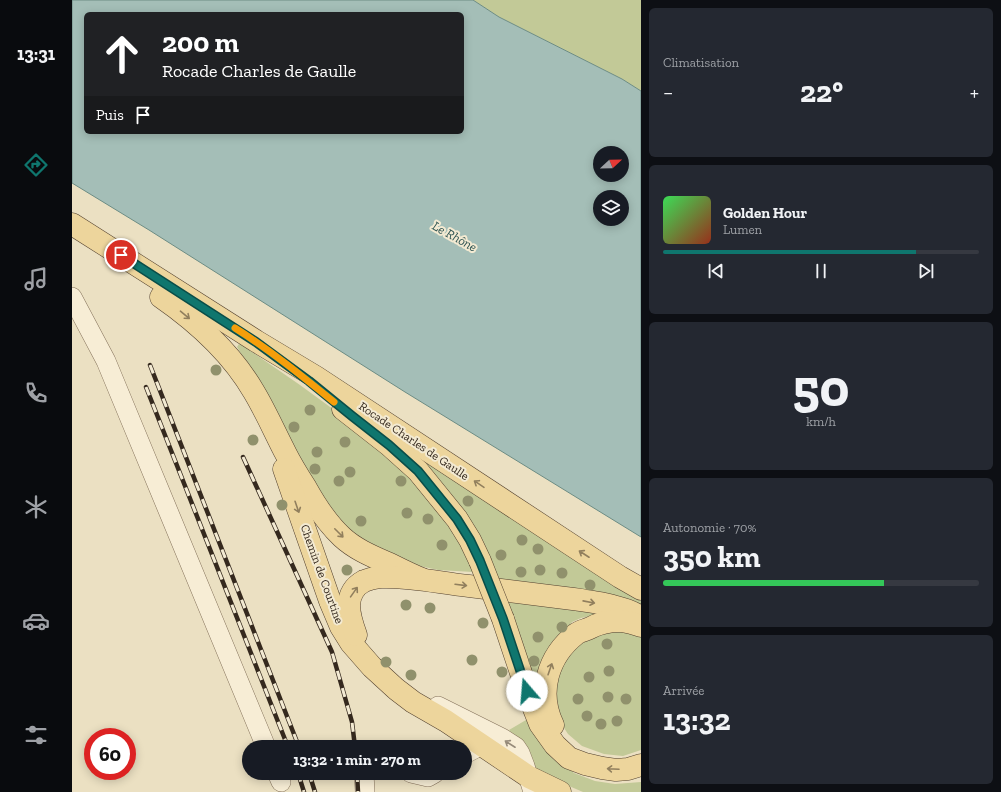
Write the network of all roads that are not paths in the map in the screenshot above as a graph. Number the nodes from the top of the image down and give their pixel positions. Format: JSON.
{"nodes":[{"id":1,"x":72,"y":224,"type":"edge"},
{"id":2,"x":72,"y":238,"type":"edge"},
{"id":3,"x":72,"y":297,"type":"edge"},
{"id":4,"x":256,"y":342,"type":"junction"},
{"id":5,"x":268,"y":417,"type":"junction"},
{"id":6,"x":422,"y":579,"type":"junction"},
{"id":7,"x":641,"y":590,"type":"edge"},
{"id":8,"x":641,"y":617,"type":"edge"},
{"id":9,"x":641,"y":626,"type":"edge"},
{"id":10,"x":372,"y":667,"type":"junction"},
{"id":11,"x":413,"y":702,"type":"junction"},
{"id":12,"x":263,"y":740,"type":"edge"},
{"id":13,"x":474,"y":749,"type":"edge"},
{"id":14,"x":585,"y":764,"type":"junction"},
{"id":15,"x":641,"y":765,"type":"edge"},
{"id":16,"x":364,"y":780,"type":"edge"},
{"id":17,"x":531,"y":784,"type":"edge"},
{"id":18,"x":365,"y":792,"type":"edge"},
{"id":19,"x":560,"y":792,"type":"edge"}],
"edges":[{"from":1,"to":4,"type":"main road","name":"Rocade Charles de Gaulle"},
{"from":2,"to":5,"type":"main road","one_way":true},
{"from":3,"to":12,"type":"street"},
{"from":7,"to":4,"type":"main road","name":"Rocade Charles de Gaulle","one_way":true},
{"from":4,"to":14,"type":"main road","bridge":true},
{"from":5,"to":6,"type":"main road","one_way":true},
{"from":5,"to":10,"type":"main road","name":"Chemin de Courtine","one_way":true},
{"from":6,"to":8,"type":"main road","one_way":true},
{"from":10,"to":6,"type":"main road","one_way":true},
{"from":14,"to":9,"type":"main road","one_way":true},
{"from":10,"to":11,"type":"main road","name":"Chemin de Courtine"},
{"from":11,"to":13,"type":"main road","name":"Chemin de Courtine"},
{"from":17,"to":11,"type":"street","one_way":true},
{"from":13,"to":17,"type":"main road","name":"Chemin de Courtine"},
{"from":15,"to":14,"type":"main road","one_way":true},
{"from":16,"to":18,"type":"street"},
{"from":17,"to":19,"type":"main road","name":"Chemin de Courtine"}]}
